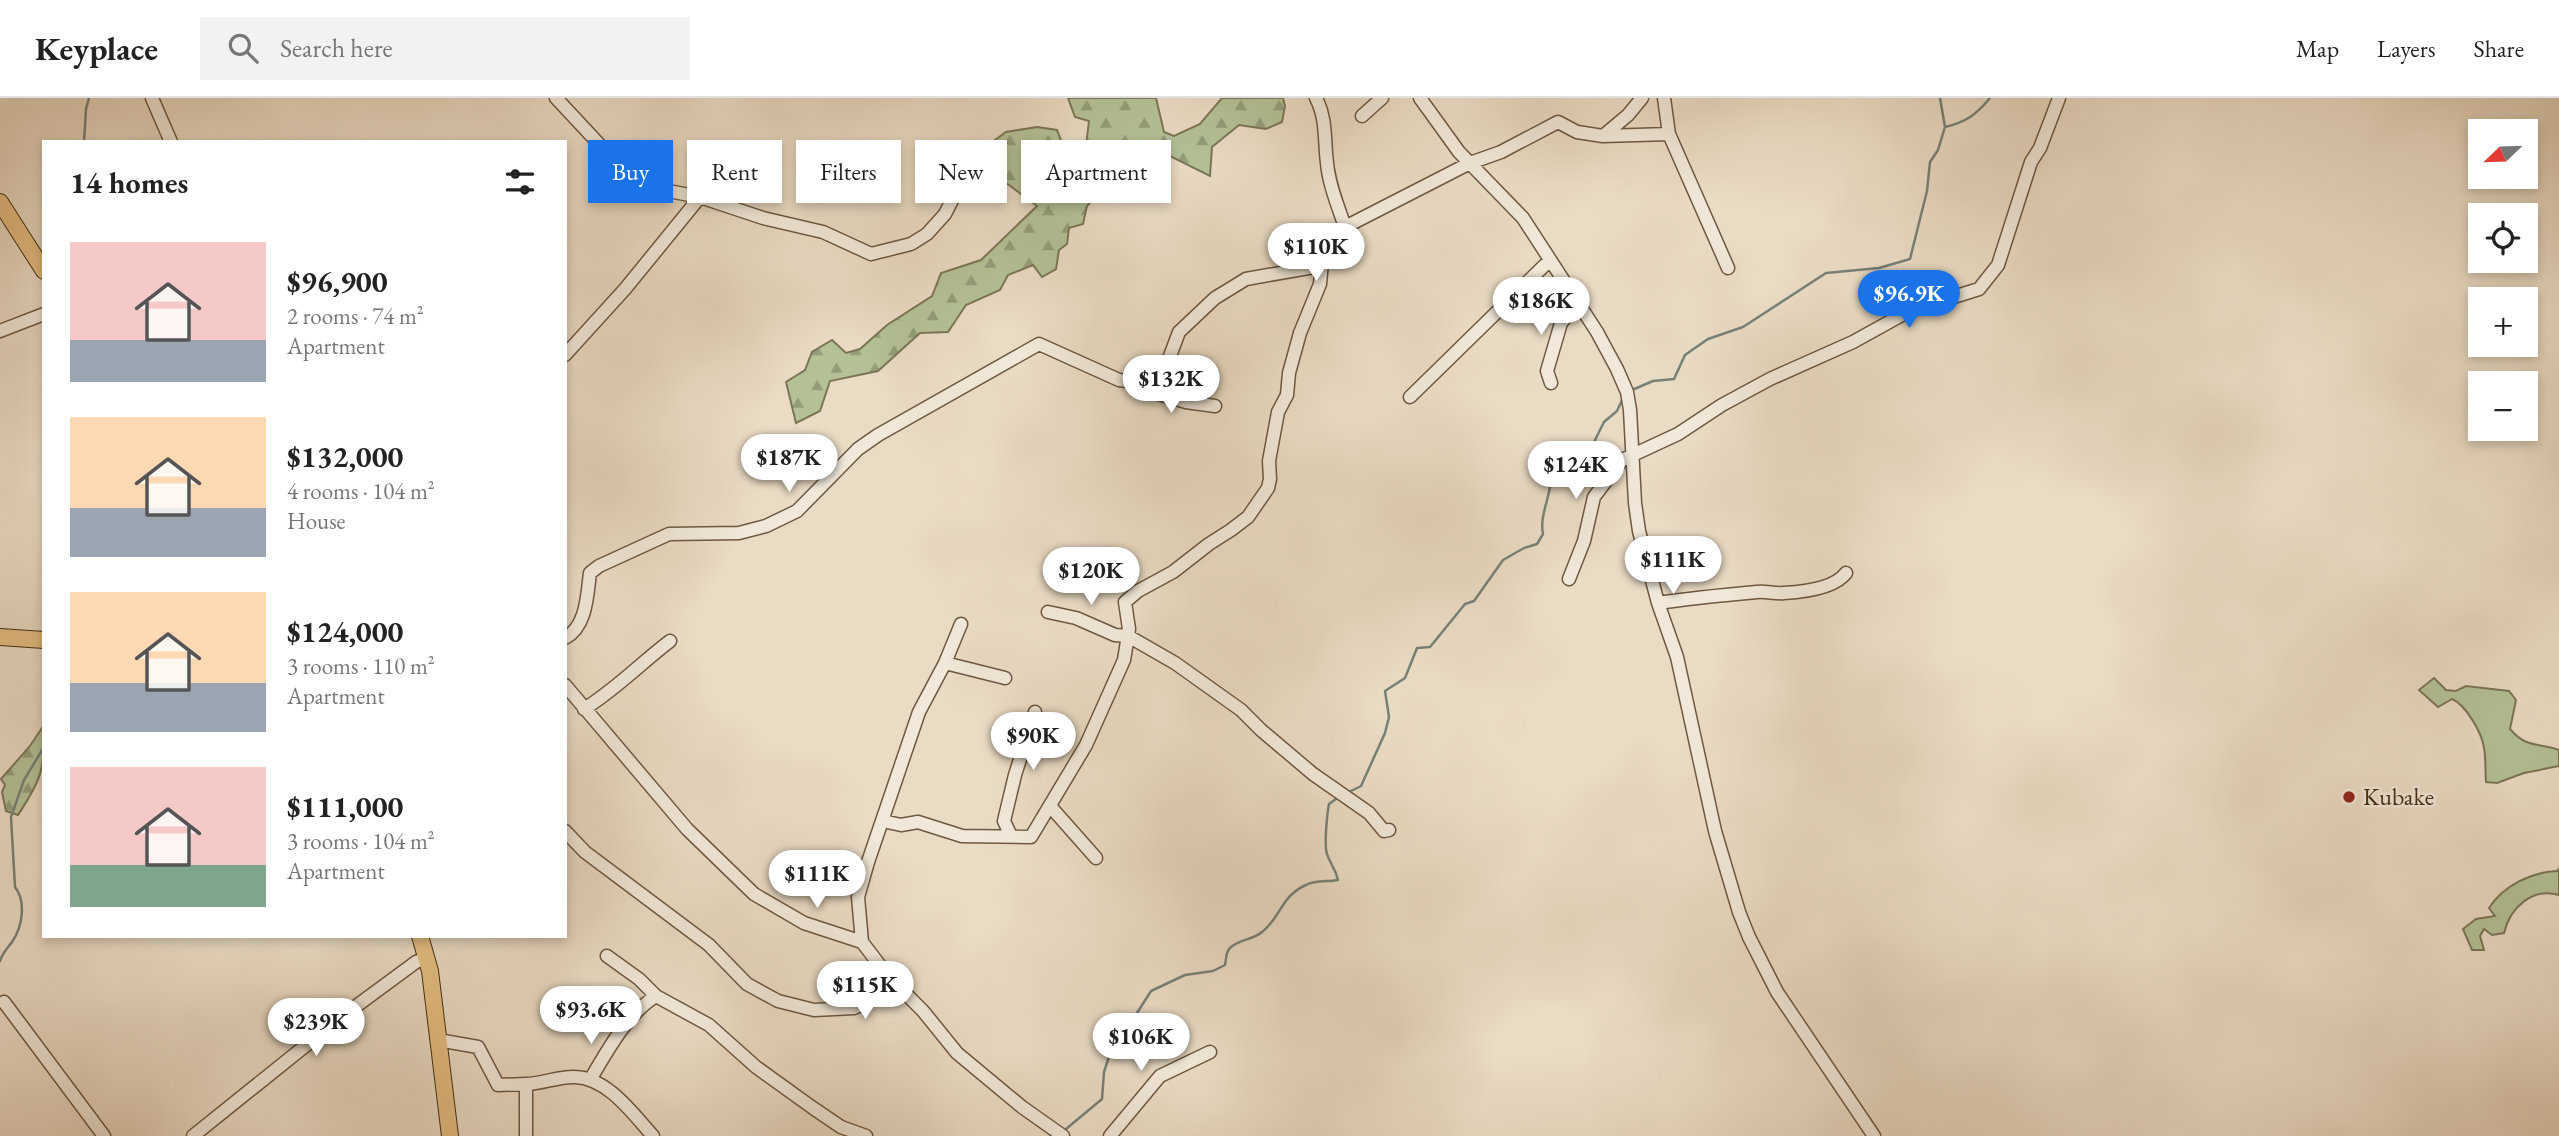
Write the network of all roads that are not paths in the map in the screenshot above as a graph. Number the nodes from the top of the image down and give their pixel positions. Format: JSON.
{"nodes":[{"id":1,"x":152,"y":98,"type":"edge"},
{"id":2,"x":556,"y":98,"type":"edge"},
{"id":3,"x":1316,"y":98,"type":"edge"},
{"id":4,"x":1382,"y":98,"type":"edge"},
{"id":5,"x":1420,"y":98,"type":"edge"},
{"id":6,"x":1642,"y":98,"type":"edge"},
{"id":7,"x":1664,"y":98,"type":"edge"},
{"id":8,"x":2059,"y":98,"type":"edge"},
{"id":9,"x":1362,"y":116,"type":"dead end"},
{"id":10,"x":1669,"y":134,"type":"junction"},
{"id":11,"x":1603,"y":136,"type":"junction"},
{"id":12,"x":170,"y":140,"type":"edge"},
{"id":13,"x":1470,"y":163,"type":"junction"},
{"id":14,"x":687,"y":195,"type":"edge"},
{"id":15,"x":0,"y":202,"type":"edge"},
{"id":16,"x":695,"y":203,"type":"edge"},
{"id":17,"x":718,"y":203,"type":"edge"},
{"id":18,"x":951,"y":203,"type":"edge"},
{"id":19,"x":5,"y":221,"type":"edge"},
{"id":20,"x":1345,"y":227,"type":"junction"},
{"id":21,"x":1550,"y":260,"type":"junction"},
{"id":22,"x":1322,"y":262,"type":"junction"},
{"id":23,"x":42,"y":268,"type":"edge"},
{"id":24,"x":1728,"y":268,"type":"dead end"},
{"id":25,"x":1577,"y":304,"type":"junction"},
{"id":26,"x":42,"y":315,"type":"edge"},
{"id":27,"x":0,"y":331,"type":"edge"},
{"id":28,"x":567,"y":353,"type":"edge"},
{"id":29,"x":1551,"y":383,"type":"dead end"},
{"id":30,"x":1156,"y":385,"type":"junction"},
{"id":31,"x":1410,"y":397,"type":"dead end"},
{"id":32,"x":1214,"y":406,"type":"dead end"},
{"id":33,"x":1632,"y":454,"type":"junction"},
{"id":34,"x":1846,"y":573,"type":"dead end"},
{"id":35,"x":1569,"y":579,"type":"dead end"},
{"id":36,"x":1658,"y":603,"type":"junction"},
{"id":37,"x":1048,"y":612,"type":"dead end"},
{"id":38,"x":961,"y":624,"type":"dead end"},
{"id":39,"x":1128,"y":636,"type":"junction"},
{"id":40,"x":0,"y":637,"type":"edge"},
{"id":41,"x":567,"y":637,"type":"edge"},
{"id":42,"x":42,"y":640,"type":"edge"},
{"id":43,"x":670,"y":641,"type":"dead end"},
{"id":44,"x":945,"y":663,"type":"junction"},
{"id":45,"x":1005,"y":678,"type":"dead end"},
{"id":46,"x":567,"y":688,"type":"edge"},
{"id":47,"x":584,"y":709,"type":"junction"},
{"id":48,"x":1035,"y":712,"type":"dead end"},
{"id":49,"x":1050,"y":806,"type":"junction"},
{"id":50,"x":883,"y":821,"type":"junction"},
{"id":51,"x":1389,"y":830,"type":"dead end"},
{"id":52,"x":567,"y":833,"type":"edge"},
{"id":53,"x":1010,"y":836,"type":"junction"},
{"id":54,"x":1096,"y":858,"type":"dead end"},
{"id":55,"x":421,"y":938,"type":"edge"},
{"id":56,"x":862,"y":942,"type":"junction"},
{"id":57,"x":607,"y":956,"type":"dead end"},
{"id":58,"x":426,"y":958,"type":"junction"},
{"id":59,"x":888,"y":976,"type":"junction"},
{"id":60,"x":656,"y":996,"type":"junction"},
{"id":61,"x":4,"y":1002,"type":"dead end"},
{"id":62,"x":438,"y":1040,"type":"junction"},
{"id":63,"x":1210,"y":1052,"type":"dead end"},
{"id":64,"x":590,"y":1080,"type":"junction"},
{"id":65,"x":526,"y":1084,"type":"junction"},
{"id":66,"x":104,"y":1136,"type":"edge"},
{"id":67,"x":193,"y":1136,"type":"edge"},
{"id":68,"x":450,"y":1136,"type":"edge"},
{"id":69,"x":526,"y":1136,"type":"edge"},
{"id":70,"x":653,"y":1136,"type":"edge"},
{"id":71,"x":866,"y":1136,"type":"edge"},
{"id":72,"x":1063,"y":1136,"type":"edge"},
{"id":73,"x":1110,"y":1136,"type":"edge"},
{"id":74,"x":1874,"y":1136,"type":"edge"}],
"edges":[{"from":1,"to":12,"type":"street"},
{"from":2,"to":14,"type":"street"},
{"from":3,"to":20,"type":"street"},
{"from":4,"to":9,"type":"street"},
{"from":5,"to":13,"type":"street"},
{"from":6,"to":11,"type":"street"},
{"from":7,"to":10,"type":"street"},
{"from":8,"to":33,"type":"street"},
{"from":10,"to":11,"type":"street"},
{"from":10,"to":24,"type":"street"},
{"from":11,"to":13,"type":"street"},
{"from":13,"to":20,"type":"street"},
{"from":13,"to":21,"type":"street"},
{"from":15,"to":19,"type":"main road"},
{"from":16,"to":28,"type":"street"},
{"from":17,"to":18,"type":"street"},
{"from":19,"to":23,"type":"main road"},
{"from":20,"to":22,"type":"street"},
{"from":21,"to":25,"type":"street"},
{"from":21,"to":31,"type":"street"},
{"from":22,"to":30,"type":"street"},
{"from":22,"to":39,"type":"street"},
{"from":25,"to":29,"type":"street"},
{"from":25,"to":33,"type":"street"},
{"from":26,"to":27,"type":"street"},
{"from":30,"to":32,"type":"street"},
{"from":30,"to":41,"type":"street"},
{"from":33,"to":35,"type":"street"},
{"from":33,"to":36,"type":"street"},
{"from":34,"to":36,"type":"street"},
{"from":36,"to":74,"type":"street"},
{"from":37,"to":39,"type":"street"},
{"from":38,"to":44,"type":"street"},
{"from":39,"to":49,"type":"street"},
{"from":39,"to":51,"type":"street"},
{"from":40,"to":42,"type":"main road"},
{"from":43,"to":47,"type":"street"},
{"from":44,"to":45,"type":"street"},
{"from":44,"to":50,"type":"street"},
{"from":46,"to":47,"type":"street"},
{"from":47,"to":56,"type":"street"},
{"from":48,"to":53,"type":"street"},
{"from":49,"to":53,"type":"street"},
{"from":49,"to":54,"type":"street"},
{"from":50,"to":53,"type":"street"},
{"from":50,"to":56,"type":"street"},
{"from":52,"to":59,"type":"street"},
{"from":55,"to":58,"type":"main road"},
{"from":56,"to":59,"type":"street"},
{"from":57,"to":60,"type":"street"},
{"from":58,"to":62,"type":"main road"},
{"from":58,"to":67,"type":"street"},
{"from":59,"to":72,"type":"street"},
{"from":60,"to":64,"type":"street"},
{"from":60,"to":71,"type":"street"},
{"from":61,"to":66,"type":"street"},
{"from":62,"to":65,"type":"street"},
{"from":62,"to":68,"type":"main road"},
{"from":63,"to":73,"type":"street"},
{"from":64,"to":65,"type":"street"},
{"from":64,"to":70,"type":"street"},
{"from":65,"to":69,"type":"street"}]}
